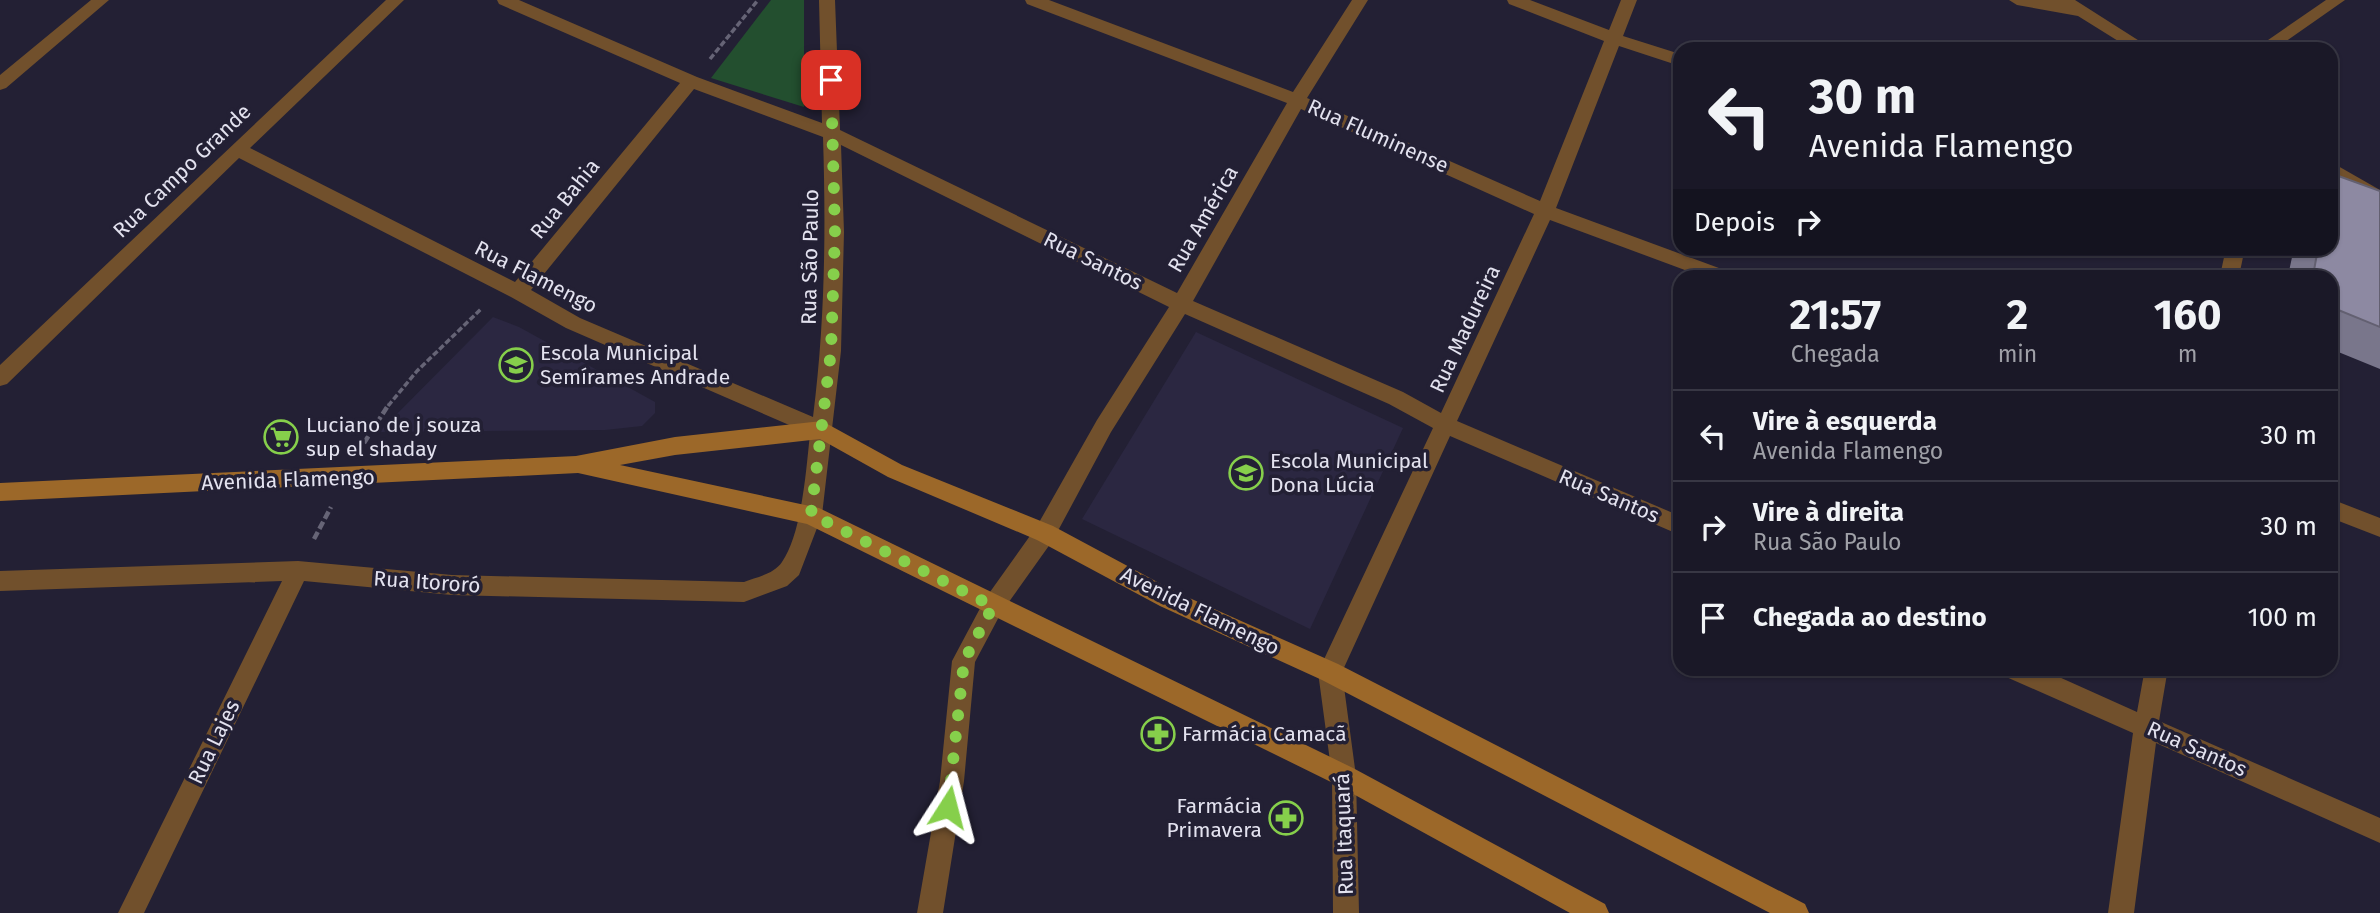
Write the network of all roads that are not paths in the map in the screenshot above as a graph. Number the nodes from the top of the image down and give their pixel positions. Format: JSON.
{"nodes":[{"id":1,"x":101,"y":0,"type":"edge"},
{"id":2,"x":397,"y":0,"type":"edge"},
{"id":3,"x":505,"y":0,"type":"edge"},
{"id":4,"x":827,"y":0,"type":"edge"},
{"id":5,"x":1033,"y":0,"type":"edge"},
{"id":6,"x":1360,"y":0,"type":"edge"},
{"id":7,"x":1516,"y":0,"type":"edge"},
{"id":8,"x":1629,"y":0,"type":"edge"},
{"id":9,"x":2017,"y":0,"type":"edge"},
{"id":10,"x":2063,"y":0,"type":"edge"},
{"id":11,"x":2337,"y":0,"type":"edge"},
{"id":12,"x":2082,"y":12,"type":"junction"},
{"id":13,"x":1612,"y":38,"type":"junction"},
{"id":14,"x":2132,"y":42,"type":"edge"},
{"id":15,"x":2274,"y":42,"type":"edge"},
{"id":16,"x":1673,"y":58,"type":"edge"},
{"id":17,"x":691,"y":81,"type":"junction"},
{"id":18,"x":0,"y":84,"type":"edge"},
{"id":19,"x":1297,"y":100,"type":"junction"},
{"id":20,"x":834,"y":134,"type":"junction"},
{"id":21,"x":237,"y":149,"type":"junction"},
{"id":22,"x":2338,"y":173,"type":"edge"},
{"id":23,"x":2380,"y":199,"type":"edge"},
{"id":24,"x":1545,"y":211,"type":"junction"},
{"id":25,"x":1704,"y":270,"type":"edge"},
{"id":26,"x":518,"y":292,"type":"junction"},
{"id":27,"x":1181,"y":304,"type":"junction"},
{"id":28,"x":0,"y":378,"type":"edge"},
{"id":29,"x":1445,"y":425,"type":"junction"},
{"id":30,"x":822,"y":430,"type":"junction"},
{"id":31,"x":576,"y":466,"type":"junction"},
{"id":32,"x":0,"y":492,"type":"edge"},
{"id":33,"x":2338,"y":511,"type":"edge"},
{"id":34,"x":811,"y":514,"type":"junction"},
{"id":35,"x":1673,"y":523,"type":"edge"},
{"id":36,"x":2380,"y":528,"type":"edge"},
{"id":37,"x":1045,"y":533,"type":"junction"},
{"id":38,"x":298,"y":571,"type":"junction"},
{"id":39,"x":0,"y":581,"type":"edge"},
{"id":40,"x":993,"y":606,"type":"junction"},
{"id":41,"x":1330,"y":672,"type":"junction"},
{"id":42,"x":2030,"y":676,"type":"edge"},
{"id":43,"x":2155,"y":676,"type":"edge"},
{"id":44,"x":2146,"y":726,"type":"junction"},
{"id":45,"x":1344,"y":776,"type":"junction"},
{"id":46,"x":2380,"y":831,"type":"edge"},
{"id":47,"x":131,"y":913,"type":"edge"},
{"id":48,"x":930,"y":913,"type":"edge"},
{"id":49,"x":1346,"y":913,"type":"edge"},
{"id":50,"x":1595,"y":913,"type":"edge"},
{"id":51,"x":1796,"y":913,"type":"edge"},
{"id":52,"x":2121,"y":913,"type":"edge"}],
"edges":[{"from":1,"to":18,"type":"street"},
{"from":2,"to":21,"type":"street","name":"Rua Campo Grande"},
{"from":3,"to":17,"type":"street","name":"Rua Santos"},
{"from":4,"to":20,"type":"street","name":"Rua São Paulo"},
{"from":5,"to":19,"type":"street","name":"Rua Fluminense"},
{"from":6,"to":19,"type":"street","name":"Rua América"},
{"from":7,"to":13,"type":"street"},
{"from":8,"to":13,"type":"street","name":"Rua Madureira"},
{"from":9,"to":12,"type":"street"},
{"from":10,"to":12,"type":"street"},
{"from":11,"to":15,"type":"street"},
{"from":12,"to":14,"type":"street"},
{"from":13,"to":16,"type":"street"},
{"from":13,"to":24,"type":"street","name":"Rua Madureira"},
{"from":17,"to":20,"type":"street","name":"Rua Santos"},
{"from":17,"to":26,"type":"street","name":"Rua Bahia"},
{"from":19,"to":24,"type":"street","name":"Rua Fluminense"},
{"from":19,"to":27,"type":"street","name":"Rua América"},
{"from":20,"to":27,"type":"street","name":"Rua Santos"},
{"from":20,"to":30,"type":"street","name":"Rua São Paulo"},
{"from":21,"to":26,"type":"street","name":"Rua Flamengo"},
{"from":21,"to":28,"type":"street","name":"Rua Campo Grande"},
{"from":22,"to":23,"type":"street"},
{"from":24,"to":25,"type":"street","name":"Rua Fluminense"},
{"from":24,"to":29,"type":"street","name":"Rua Madureira"},
{"from":26,"to":30,"type":"street","name":"Rua Flamengo"},
{"from":27,"to":29,"type":"street","name":"Rua Santos"},
{"from":27,"to":37,"type":"street","name":"Rua América"},
{"from":29,"to":35,"type":"street","name":"Rua Santos"},
{"from":29,"to":41,"type":"street","name":"Rua Madureira"},
{"from":30,"to":31,"type":"street","name":"Avenida Flamengo"},
{"from":30,"to":34,"type":"street","name":"Rua São Paulo"},
{"from":30,"to":37,"type":"street","name":"Avenida Flamengo"},
{"from":31,"to":32,"type":"street","name":"Avenida Flamengo"},
{"from":31,"to":34,"type":"street","name":"Avenida Flamengo"},
{"from":33,"to":36,"type":"street"},
{"from":34,"to":38,"type":"street","name":"Rua Itororó"},
{"from":34,"to":40,"type":"street","name":"Avenida Flamengo"},
{"from":37,"to":40,"type":"street","name":"Rua América"},
{"from":37,"to":41,"type":"street","name":"Avenida Flamengo"},
{"from":38,"to":39,"type":"street","name":"Rua Itororó"},
{"from":38,"to":47,"type":"street","name":"Rua Lajes"},
{"from":40,"to":45,"type":"street","name":"Avenida Flamengo"},
{"from":40,"to":48,"type":"street","name":"Rua América"},
{"from":41,"to":45,"type":"street","name":"Rua Itaquará"},
{"from":41,"to":51,"type":"street","name":"Avenida Flamengo"},
{"from":42,"to":44,"type":"street","name":"Rua Santos"},
{"from":43,"to":44,"type":"street"},
{"from":44,"to":46,"type":"street","name":"Rua Santos"},
{"from":44,"to":52,"type":"street"},
{"from":45,"to":49,"type":"street","name":"Rua Itaquará"},
{"from":45,"to":50,"type":"street","name":"Avenida Flamengo"}]}
